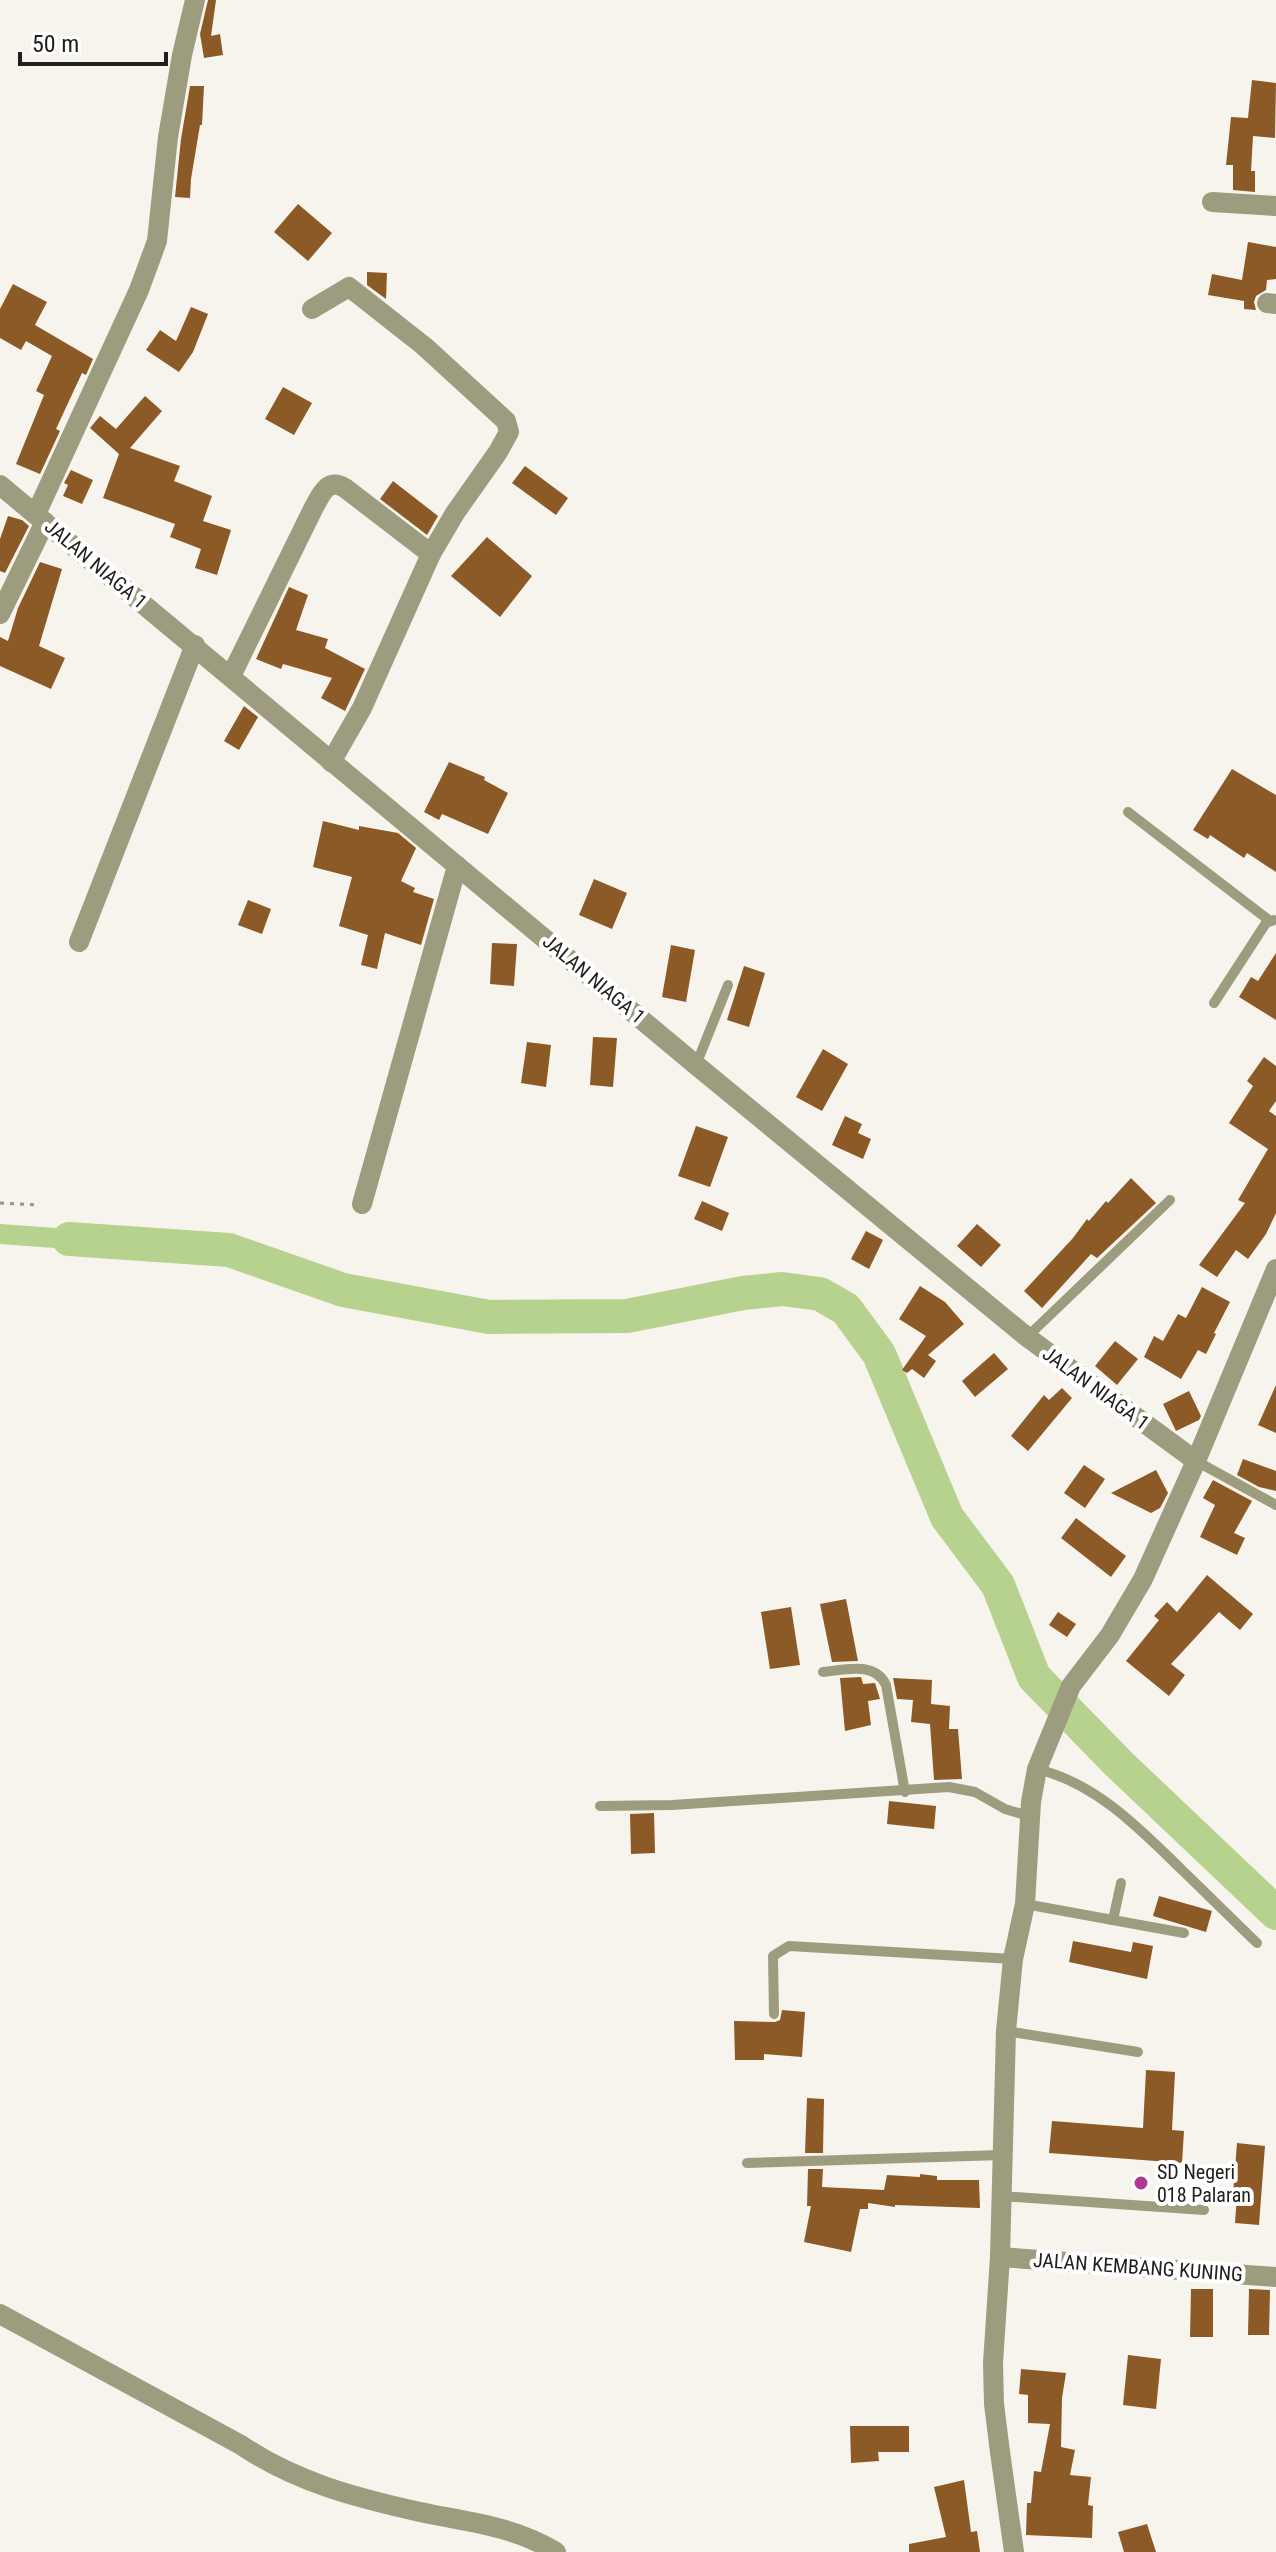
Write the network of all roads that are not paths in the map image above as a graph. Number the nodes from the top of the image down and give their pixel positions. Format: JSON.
{"nodes":[{"id":1,"x":195,"y":0,"type":"edge"},
{"id":2,"x":1212,"y":202,"type":"dead end"},
{"id":3,"x":1276,"y":206,"type":"edge"},
{"id":4,"x":312,"y":309,"type":"dead end"},
{"id":5,"x":0,"y":485,"type":"edge"},
{"id":6,"x":40,"y":518,"type":"junction"},
{"id":7,"x":431,"y":554,"type":"junction"},
{"id":8,"x":0,"y":614,"type":"edge"},
{"id":9,"x":195,"y":645,"type":"junction"},
{"id":10,"x":231,"y":676,"type":"junction"},
{"id":11,"x":331,"y":762,"type":"junction"},
{"id":12,"x":1128,"y":812,"type":"dead end"},
{"id":13,"x":457,"y":866,"type":"junction"},
{"id":14,"x":1273,"y":920,"type":"edge"},
{"id":15,"x":79,"y":942,"type":"dead end"},
{"id":16,"x":728,"y":985,"type":"dead end"},
{"id":17,"x":1214,"y":1003,"type":"dead end"},
{"id":18,"x":696,"y":1065,"type":"junction"},
{"id":19,"x":1170,"y":1200,"type":"dead end"},
{"id":20,"x":362,"y":1204,"type":"dead end"},
{"id":21,"x":1276,"y":1269,"type":"edge"},
{"id":22,"x":1027,"y":1337,"type":"junction"},
{"id":23,"x":1196,"y":1461,"type":"junction"},
{"id":24,"x":1276,"y":1505,"type":"edge"},
{"id":25,"x":823,"y":1672,"type":"dead end"},
{"id":26,"x":1037,"y":1769,"type":"junction"},
{"id":27,"x":905,"y":1792,"type":"junction"},
{"id":28,"x":600,"y":1806,"type":"dead end"},
{"id":29,"x":1032,"y":1817,"type":"junction"},
{"id":30,"x":1121,"y":1883,"type":"dead end"},
{"id":31,"x":1025,"y":1904,"type":"junction"},
{"id":32,"x":1113,"y":1920,"type":"junction"},
{"id":33,"x":1184,"y":1933,"type":"dead end"},
{"id":34,"x":1257,"y":1943,"type":"dead end"},
{"id":35,"x":1013,"y":1959,"type":"junction"},
{"id":36,"x":774,"y":2014,"type":"dead end"},
{"id":37,"x":1006,"y":2031,"type":"junction"},
{"id":38,"x":1138,"y":2052,"type":"dead end"},
{"id":39,"x":1002,"y":2155,"type":"junction"},
{"id":40,"x":747,"y":2163,"type":"dead end"},
{"id":41,"x":1001,"y":2196,"type":"junction"},
{"id":42,"x":1204,"y":2210,"type":"dead end"},
{"id":43,"x":1000,"y":2257,"type":"junction"},
{"id":44,"x":1276,"y":2277,"type":"edge"},
{"id":45,"x":0,"y":2314,"type":"edge"},
{"id":46,"x":556,"y":2552,"type":"edge"},
{"id":47,"x":1014,"y":2552,"type":"edge"}],
"edges":[{"from":1,"to":6,"type":"street"},
{"from":2,"to":3,"type":"street"},
{"from":4,"to":7,"type":"street"},
{"from":5,"to":6,"type":"street","name":"JALAN NIAGA 1"},
{"from":6,"to":8,"type":"street"},
{"from":6,"to":9,"type":"street","name":"JALAN NIAGA 1"},
{"from":7,"to":10,"type":"street"},
{"from":7,"to":11,"type":"street"},
{"from":9,"to":10,"type":"street","name":"JALAN NIAGA 1"},
{"from":9,"to":15,"type":"street"},
{"from":10,"to":11,"type":"street","name":"JALAN NIAGA 1"},
{"from":11,"to":13,"type":"street","name":"JALAN NIAGA 1"},
{"from":12,"to":14,"type":"lane"},
{"from":13,"to":18,"type":"street","name":"JALAN NIAGA 1"},
{"from":13,"to":20,"type":"street"},
{"from":14,"to":17,"type":"lane"},
{"from":16,"to":18,"type":"lane"},
{"from":18,"to":22,"type":"street","name":"JALAN NIAGA 1"},
{"from":19,"to":22,"type":"lane"},
{"from":21,"to":23,"type":"street"},
{"from":22,"to":23,"type":"street","name":"JALAN NIAGA 1"},
{"from":23,"to":24,"type":"lane"},
{"from":23,"to":26,"type":"street"},
{"from":25,"to":27,"type":"lane"},
{"from":26,"to":29,"type":"street"},
{"from":26,"to":34,"type":"lane"},
{"from":27,"to":28,"type":"lane"},
{"from":27,"to":29,"type":"lane"},
{"from":29,"to":31,"type":"street"},
{"from":30,"to":32,"type":"lane"},
{"from":31,"to":32,"type":"lane"},
{"from":31,"to":35,"type":"street"},
{"from":32,"to":33,"type":"lane"},
{"from":35,"to":36,"type":"lane"},
{"from":35,"to":37,"type":"street"},
{"from":37,"to":38,"type":"lane"},
{"from":37,"to":39,"type":"street"},
{"from":39,"to":40,"type":"lane"},
{"from":39,"to":41,"type":"street"},
{"from":41,"to":42,"type":"lane"},
{"from":41,"to":43,"type":"street"},
{"from":43,"to":44,"type":"street","name":"JALAN KEMBANG KUNING"},
{"from":43,"to":47,"type":"street"},
{"from":45,"to":46,"type":"street"}]}
